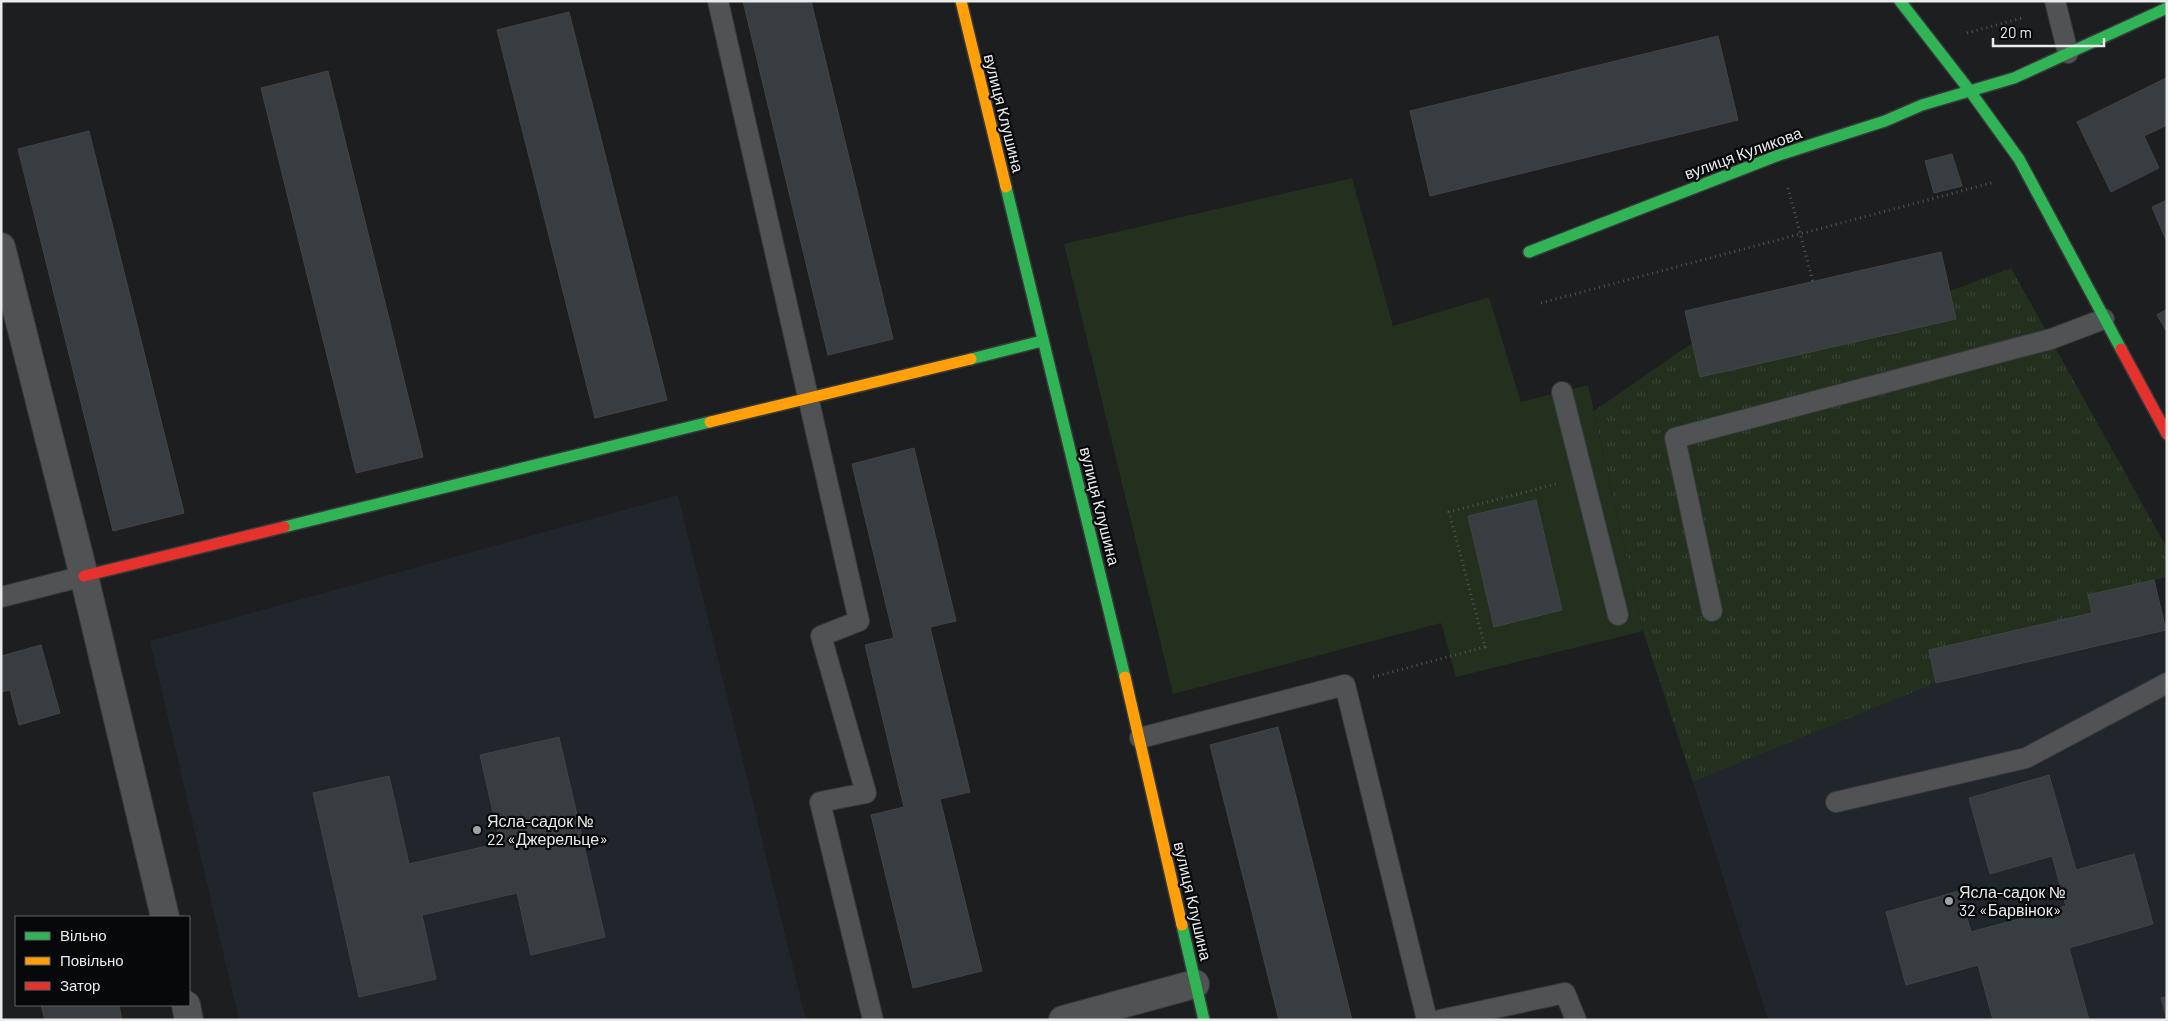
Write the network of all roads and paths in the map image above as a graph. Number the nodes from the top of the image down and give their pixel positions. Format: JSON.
{"nodes":[{"id":1,"x":718,"y":1,"type":"edge"},
{"id":2,"x":961,"y":1,"type":"edge"},
{"id":3,"x":1900,"y":1,"type":"edge"},
{"id":4,"x":2055,"y":1,"type":"edge"},
{"id":5,"x":2167,"y":8,"type":"edge"},
{"id":6,"x":2022,"y":18,"type":"dead end"},
{"id":7,"x":1963,"y":34,"type":"dead end"},
{"id":8,"x":2068,"y":53,"type":"junction"},
{"id":9,"x":1970,"y":91,"type":"junction"},
{"id":10,"x":1779,"y":155,"type":"junction"},
{"id":11,"x":1996,"y":182,"type":"dead end"},
{"id":12,"x":1800,"y":234,"type":"junction"},
{"id":13,"x":1,"y":247,"type":"edge"},
{"id":14,"x":1529,"y":252,"type":"dead end"},
{"id":15,"x":1813,"y":282,"type":"dead end"},
{"id":16,"x":1541,"y":303,"type":"dead end"},
{"id":17,"x":2104,"y":319,"type":"junction"},
{"id":18,"x":1042,"y":341,"type":"junction"},
{"id":19,"x":1562,"y":392,"type":"dead end"},
{"id":20,"x":807,"y":398,"type":"junction"},
{"id":21,"x":2166,"y":430,"type":"edge"},
{"id":22,"x":1583,"y":477,"type":"junction"},
{"id":23,"x":84,"y":576,"type":"junction"},
{"id":24,"x":1,"y":597,"type":"edge"},
{"id":25,"x":1712,"y":611,"type":"dead end"},
{"id":26,"x":1618,"y":615,"type":"dead end"},
{"id":27,"x":2167,"y":683,"type":"edge"},
{"id":28,"x":1345,"y":685,"type":"junction"},
{"id":29,"x":1140,"y":738,"type":"junction"},
{"id":30,"x":1836,"y":802,"type":"dead end"},
{"id":31,"x":165,"y":916,"type":"edge"},
{"id":32,"x":1195,"y":984,"type":"junction"},
{"id":33,"x":186,"y":1006,"type":"edge"},
{"id":34,"x":189,"y":1020,"type":"edge"},
{"id":35,"x":873,"y":1020,"type":"edge"},
{"id":36,"x":1063,"y":1020,"type":"edge"},
{"id":37,"x":1204,"y":1020,"type":"edge"},
{"id":38,"x":1428,"y":1020,"type":"edge"},
{"id":39,"x":1440,"y":1020,"type":"edge"},
{"id":40,"x":1576,"y":1020,"type":"edge"}],
"edges":[{"from":1,"to":20,"type":"lane"},
{"from":2,"to":18,"type":"street","name":"вулиця Клушина"},
{"from":3,"to":9,"type":"street"},
{"from":4,"to":8,"type":"lane"},
{"from":5,"to":8,"type":"street","name":"вулиця Куликова"},
{"from":6,"to":7,"type":"path"},
{"from":8,"to":9,"type":"street","name":"вулиця Куликова"},
{"from":9,"to":10,"type":"street","name":"вулиця Куликова"},
{"from":9,"to":17,"type":"street"},
{"from":10,"to":12,"type":"path"},
{"from":10,"to":14,"type":"street","name":"вулиця Куликова"},
{"from":11,"to":12,"type":"path"},
{"from":12,"to":15,"type":"path"},
{"from":12,"to":16,"type":"path"},
{"from":13,"to":23,"type":"street"},
{"from":17,"to":21,"type":"street"},
{"from":17,"to":25,"type":"lane"},
{"from":18,"to":20,"type":"street"},
{"from":18,"to":29,"type":"street","name":"вулиця Клушина"},
{"from":19,"to":22,"type":"lane"},
{"from":20,"to":23,"type":"street"},
{"from":20,"to":35,"type":"lane"},
{"from":22,"to":26,"type":"lane"},
{"from":22,"to":28,"type":"path"},
{"from":23,"to":24,"type":"lane"},
{"from":23,"to":31,"type":"street"},
{"from":27,"to":30,"type":"lane"},
{"from":28,"to":29,"type":"lane"},
{"from":28,"to":38,"type":"lane"},
{"from":29,"to":32,"type":"street","name":"вулиця Клушина"},
{"from":32,"to":36,"type":"street"},
{"from":32,"to":37,"type":"street","name":"вулиця Клушина"},
{"from":33,"to":34,"type":"street"},
{"from":39,"to":40,"type":"lane"}]}
